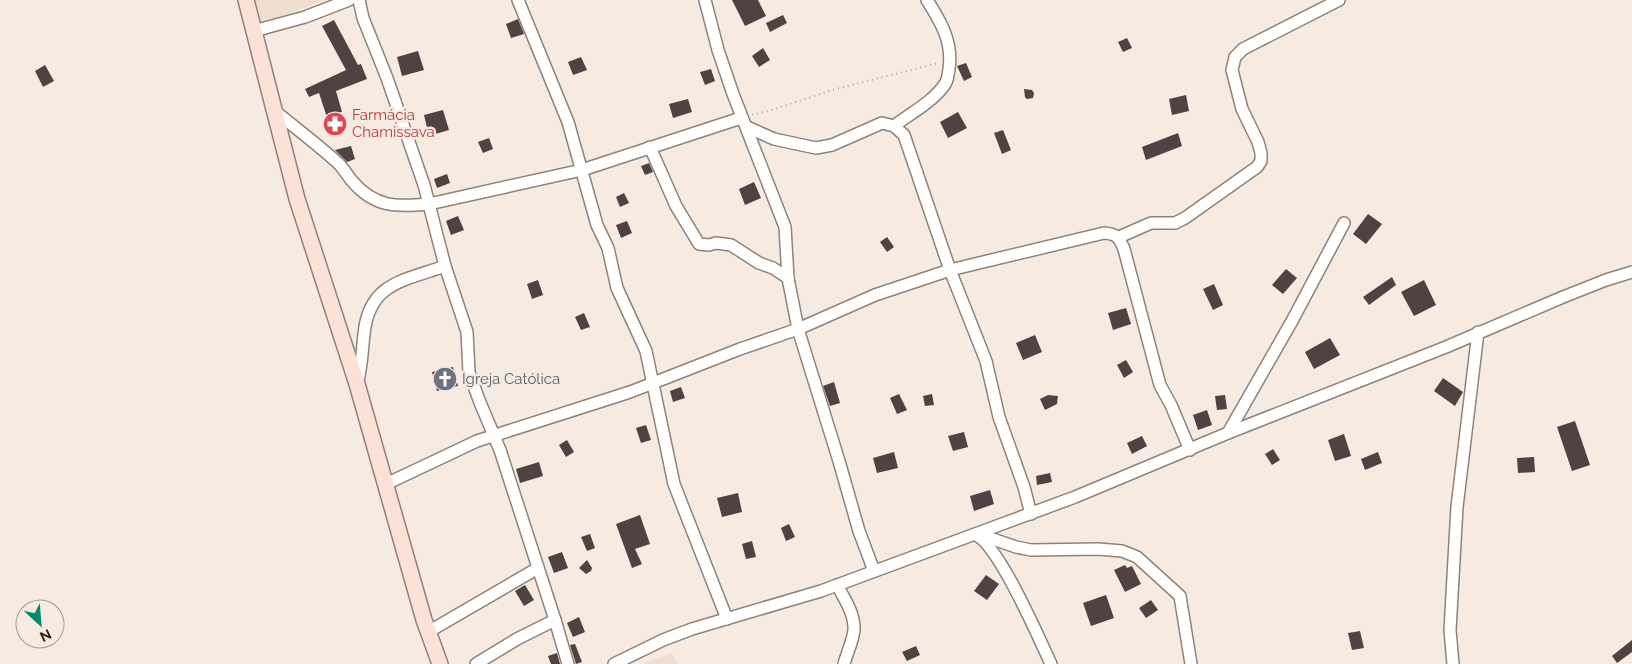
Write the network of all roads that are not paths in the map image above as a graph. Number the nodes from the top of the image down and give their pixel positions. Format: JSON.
{"nodes":[{"id":1,"x":246,"y":0,"type":"edge"},
{"id":2,"x":349,"y":0,"type":"edge"},
{"id":3,"x":359,"y":0,"type":"edge"},
{"id":4,"x":518,"y":0,"type":"edge"},
{"id":5,"x":705,"y":0,"type":"edge"},
{"id":6,"x":927,"y":0,"type":"edge"},
{"id":7,"x":1339,"y":0,"type":"edge"},
{"id":8,"x":254,"y":31,"type":"junction"},
{"id":9,"x":276,"y":112,"type":"junction"},
{"id":10,"x":744,"y":122,"type":"junction"},
{"id":11,"x":894,"y":126,"type":"junction"},
{"id":12,"x":650,"y":147,"type":"junction"},
{"id":13,"x":582,"y":170,"type":"junction"},
{"id":14,"x":429,"y":204,"type":"junction"},
{"id":15,"x":1344,"y":224,"type":"dead end"},
{"id":16,"x":1119,"y":237,"type":"junction"},
{"id":17,"x":445,"y":266,"type":"junction"},
{"id":18,"x":950,"y":270,"type":"junction"},
{"id":19,"x":1632,"y":272,"type":"edge"},
{"id":20,"x":788,"y":278,"type":"junction"},
{"id":21,"x":798,"y":329,"type":"junction"},
{"id":22,"x":1478,"y":332,"type":"junction"},
{"id":23,"x":653,"y":382,"type":"junction"},
{"id":24,"x":357,"y":384,"type":"junction"},
{"id":25,"x":1228,"y":433,"type":"junction"},
{"id":26,"x":493,"y":435,"type":"junction"},
{"id":27,"x":1190,"y":450,"type":"junction"},
{"id":28,"x":386,"y":484,"type":"junction"},
{"id":29,"x":1030,"y":514,"type":"junction"},
{"id":30,"x":979,"y":537,"type":"junction"},
{"id":31,"x":538,"y":568,"type":"junction"},
{"id":32,"x":874,"y":571,"type":"junction"},
{"id":33,"x":837,"y":585,"type":"junction"},
{"id":34,"x":727,"y":619,"type":"junction"},
{"id":35,"x":556,"y":620,"type":"junction"},
{"id":36,"x":428,"y":632,"type":"junction"},
{"id":37,"x":440,"y":664,"type":"edge"},
{"id":38,"x":476,"y":664,"type":"edge"},
{"id":39,"x":568,"y":664,"type":"edge"},
{"id":40,"x":614,"y":664,"type":"edge"},
{"id":41,"x":844,"y":664,"type":"edge"},
{"id":42,"x":1051,"y":664,"type":"edge"},
{"id":43,"x":1190,"y":664,"type":"edge"},
{"id":44,"x":1453,"y":664,"type":"edge"}],
"edges":[{"from":1,"to":8,"type":"street"},
{"from":2,"to":8,"type":"street"},
{"from":3,"to":14,"type":"street"},
{"from":4,"to":13,"type":"street"},
{"from":5,"to":10,"type":"street"},
{"from":6,"to":11,"type":"street"},
{"from":7,"to":16,"type":"street"},
{"from":8,"to":9,"type":"street"},
{"from":9,"to":14,"type":"street"},
{"from":9,"to":24,"type":"street"},
{"from":10,"to":11,"type":"street"},
{"from":10,"to":12,"type":"street"},
{"from":10,"to":20,"type":"street"},
{"from":11,"to":18,"type":"street"},
{"from":12,"to":13,"type":"street"},
{"from":12,"to":20,"type":"street"},
{"from":13,"to":14,"type":"street"},
{"from":13,"to":23,"type":"street"},
{"from":14,"to":17,"type":"street"},
{"from":15,"to":25,"type":"street"},
{"from":16,"to":18,"type":"street"},
{"from":16,"to":27,"type":"street"},
{"from":17,"to":24,"type":"street"},
{"from":17,"to":26,"type":"street"},
{"from":18,"to":21,"type":"street"},
{"from":18,"to":29,"type":"street"},
{"from":19,"to":22,"type":"street"},
{"from":20,"to":21,"type":"street"},
{"from":21,"to":23,"type":"street"},
{"from":21,"to":32,"type":"street"},
{"from":22,"to":25,"type":"street"},
{"from":22,"to":44,"type":"street"},
{"from":23,"to":26,"type":"street"},
{"from":23,"to":34,"type":"street"},
{"from":24,"to":28,"type":"street"},
{"from":25,"to":27,"type":"street"},
{"from":26,"to":28,"type":"street"},
{"from":26,"to":31,"type":"street"},
{"from":27,"to":29,"type":"street"},
{"from":28,"to":36,"type":"street"},
{"from":29,"to":30,"type":"street"},
{"from":30,"to":32,"type":"street"},
{"from":30,"to":42,"type":"street"},
{"from":30,"to":43,"type":"street"},
{"from":31,"to":35,"type":"street"},
{"from":31,"to":36,"type":"street"},
{"from":32,"to":33,"type":"street"},
{"from":33,"to":34,"type":"street"},
{"from":33,"to":41,"type":"street"},
{"from":34,"to":40,"type":"street"},
{"from":35,"to":38,"type":"street"},
{"from":35,"to":39,"type":"street"},
{"from":36,"to":37,"type":"street"}]}
